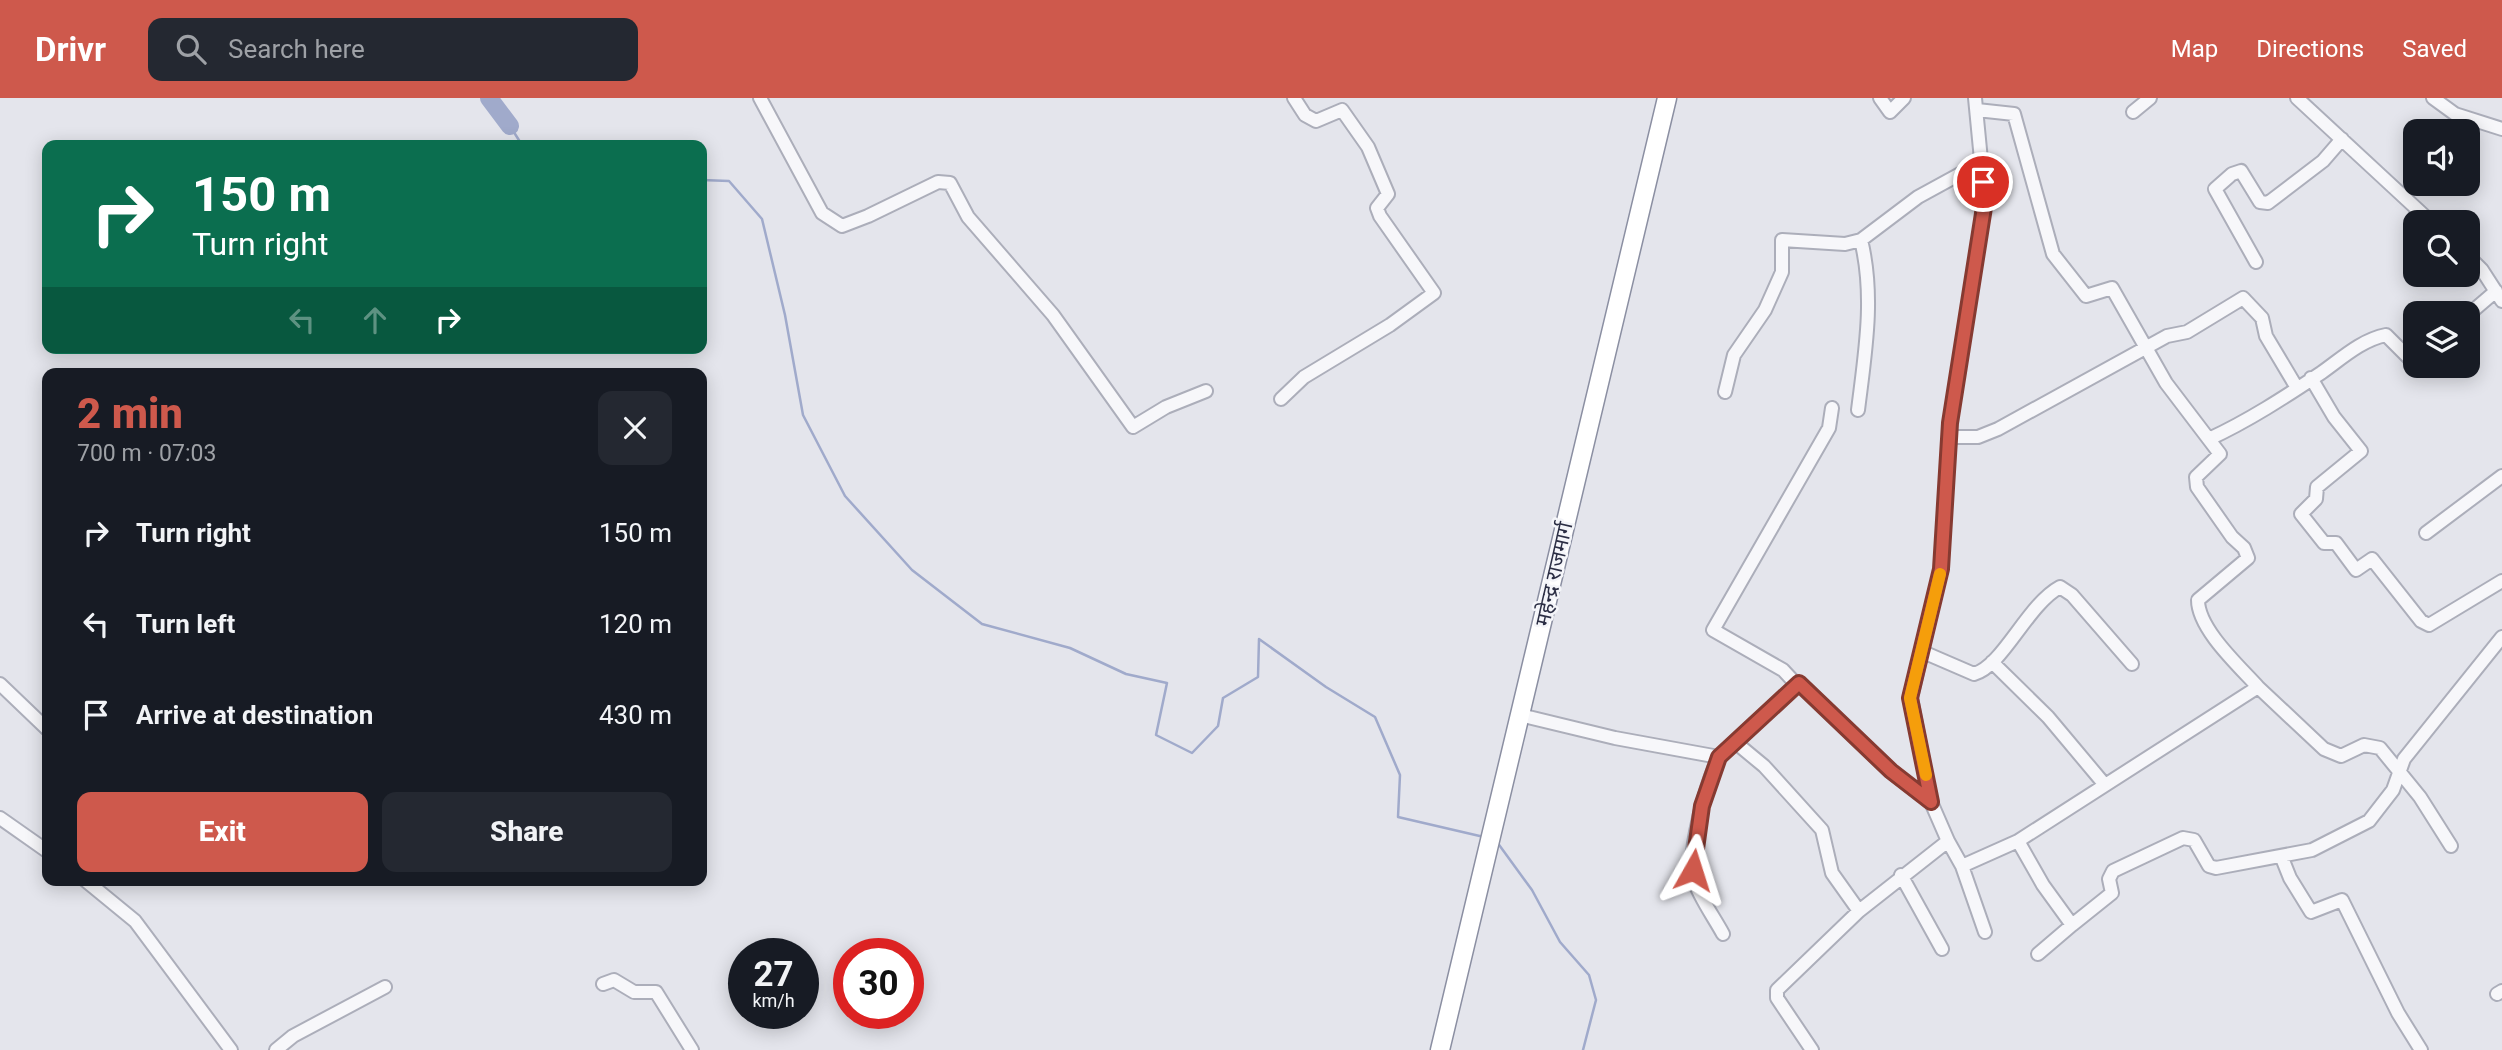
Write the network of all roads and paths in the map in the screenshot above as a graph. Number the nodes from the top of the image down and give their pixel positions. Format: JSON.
{"nodes":[{"id":1,"x":760,"y":98,"type":"edge"},
{"id":2,"x":1294,"y":98,"type":"edge"},
{"id":3,"x":1667,"y":98,"type":"edge"},
{"id":4,"x":1880,"y":98,"type":"edge"},
{"id":5,"x":1904,"y":98,"type":"edge"},
{"id":6,"x":2150,"y":98,"type":"edge"},
{"id":7,"x":2297,"y":98,"type":"edge"},
{"id":8,"x":2433,"y":98,"type":"edge"},
{"id":9,"x":1976,"y":104,"type":"edge"},
{"id":10,"x":2133,"y":112,"type":"dead end"},
{"id":11,"x":2502,"y":129,"type":"edge"},
{"id":12,"x":2342,"y":139,"type":"junction"},
{"id":13,"x":1982,"y":162,"type":"junction"},
{"id":14,"x":2418,"y":210,"type":"edge"},
{"id":15,"x":1861,"y":240,"type":"junction"},
{"id":16,"x":2256,"y":262,"type":"dead end"},
{"id":17,"x":2480,"y":268,"type":"edge"},
{"id":18,"x":2499,"y":296,"type":"edge"},
{"id":19,"x":2480,"y":308,"type":"edge"},
{"id":20,"x":2147,"y":346,"type":"junction"},
{"id":21,"x":2403,"y":353,"type":"edge"},
{"id":22,"x":2312,"y":378,"type":"junction"},
{"id":23,"x":2297,"y":388,"type":"junction"},
{"id":24,"x":1206,"y":391,"type":"dead end"},
{"id":25,"x":1725,"y":392,"type":"dead end"},
{"id":26,"x":1281,"y":399,"type":"dead end"},
{"id":27,"x":1832,"y":408,"type":"dead end"},
{"id":28,"x":1858,"y":410,"type":"dead end"},
{"id":29,"x":1950,"y":437,"type":"junction"},
{"id":30,"x":2209,"y":439,"type":"junction"},
{"id":31,"x":2502,"y":476,"type":"edge"},
{"id":32,"x":2426,"y":533,"type":"dead end"},
{"id":33,"x":2502,"y":581,"type":"edge"},
{"id":34,"x":2502,"y":637,"type":"edge"},
{"id":35,"x":1923,"y":652,"type":"junction"},
{"id":36,"x":1992,"y":662,"type":"junction"},
{"id":37,"x":2132,"y":664,"type":"dead end"},
{"id":38,"x":0,"y":684,"type":"edge"},
{"id":39,"x":1797,"y":685,"type":"junction"},
{"id":40,"x":2258,"y":687,"type":"junction"},
{"id":41,"x":1520,"y":715,"type":"junction"},
{"id":42,"x":42,"y":724,"type":"edge"},
{"id":43,"x":1735,"y":742,"type":"junction"},
{"id":44,"x":1719,"y":757,"type":"junction"},
{"id":45,"x":2399,"y":775,"type":"junction"},
{"id":46,"x":2105,"y":785,"type":"junction"},
{"id":47,"x":1931,"y":802,"type":"junction"},
{"id":48,"x":0,"y":818,"type":"edge"},
{"id":49,"x":1948,"y":841,"type":"junction"},
{"id":50,"x":2018,"y":841,"type":"junction"},
{"id":51,"x":2451,"y":846,"type":"dead end"},
{"id":52,"x":42,"y":847,"type":"edge"},
{"id":53,"x":2282,"y":858,"type":"junction"},
{"id":54,"x":1962,"y":866,"type":"junction"},
{"id":55,"x":1901,"y":875,"type":"junction"},
{"id":56,"x":92,"y":886,"type":"edge"},
{"id":57,"x":1859,"y":911,"type":"junction"},
{"id":58,"x":2072,"y":925,"type":"junction"},
{"id":59,"x":1985,"y":932,"type":"dead end"},
{"id":60,"x":1723,"y":934,"type":"dead end"},
{"id":61,"x":1942,"y":949,"type":"dead end"},
{"id":62,"x":2038,"y":954,"type":"dead end"},
{"id":63,"x":603,"y":984,"type":"dead end"},
{"id":64,"x":385,"y":987,"type":"dead end"},
{"id":65,"x":231,"y":1050,"type":"edge"},
{"id":66,"x":276,"y":1050,"type":"edge"},
{"id":67,"x":692,"y":1050,"type":"edge"},
{"id":68,"x":1440,"y":1050,"type":"edge"},
{"id":69,"x":1812,"y":1050,"type":"edge"},
{"id":70,"x":2421,"y":1050,"type":"edge"}],
"edges":[{"from":1,"to":24,"type":"street"},
{"from":2,"to":26,"type":"street"},
{"from":3,"to":41,"type":"highway","name":"महेन्द्र राजमार्ग"},
{"from":4,"to":5,"type":"street"},
{"from":6,"to":10,"type":"street"},
{"from":7,"to":12,"type":"street"},
{"from":8,"to":11,"type":"street"},
{"from":9,"to":13,"type":"street"},
{"from":9,"to":20,"type":"street"},
{"from":12,"to":14,"type":"street"},
{"from":12,"to":16,"type":"street"},
{"from":13,"to":15,"type":"street"},
{"from":13,"to":29,"type":"street"},
{"from":15,"to":25,"type":"street"},
{"from":15,"to":28,"type":"street"},
{"from":17,"to":18,"type":"street"},
{"from":18,"to":19,"type":"street"},
{"from":20,"to":23,"type":"street"},
{"from":20,"to":29,"type":"street"},
{"from":20,"to":30,"type":"street"},
{"from":21,"to":22,"type":"street"},
{"from":22,"to":23,"type":"street"},
{"from":22,"to":33,"type":"street"},
{"from":23,"to":30,"type":"street"},
{"from":27,"to":39,"type":"street"},
{"from":29,"to":35,"type":"street"},
{"from":30,"to":40,"type":"street"},
{"from":31,"to":32,"type":"street"},
{"from":34,"to":45,"type":"street"},
{"from":35,"to":36,"type":"street"},
{"from":35,"to":47,"type":"street"},
{"from":36,"to":37,"type":"street"},
{"from":36,"to":46,"type":"street"},
{"from":38,"to":42,"type":"street"},
{"from":39,"to":43,"type":"street"},
{"from":39,"to":47,"type":"street"},
{"from":40,"to":45,"type":"street"},
{"from":40,"to":46,"type":"street"},
{"from":41,"to":44,"type":"street"},
{"from":41,"to":68,"type":"highway","name":"महेन्द्र राजमार्ग"},
{"from":43,"to":44,"type":"street"},
{"from":43,"to":57,"type":"street"},
{"from":44,"to":60,"type":"street"},
{"from":45,"to":51,"type":"street"},
{"from":45,"to":53,"type":"street"},
{"from":46,"to":50,"type":"street"},
{"from":47,"to":49,"type":"street"},
{"from":48,"to":52,"type":"street"},
{"from":49,"to":54,"type":"street"},
{"from":49,"to":55,"type":"street"},
{"from":50,"to":54,"type":"street"},
{"from":50,"to":58,"type":"street"},
{"from":53,"to":58,"type":"street"},
{"from":53,"to":70,"type":"street"},
{"from":54,"to":59,"type":"street"},
{"from":55,"to":57,"type":"street"},
{"from":55,"to":61,"type":"street"},
{"from":56,"to":65,"type":"street"},
{"from":57,"to":69,"type":"street"},
{"from":58,"to":62,"type":"street"},
{"from":63,"to":67,"type":"street"},
{"from":64,"to":66,"type":"street"}]}
